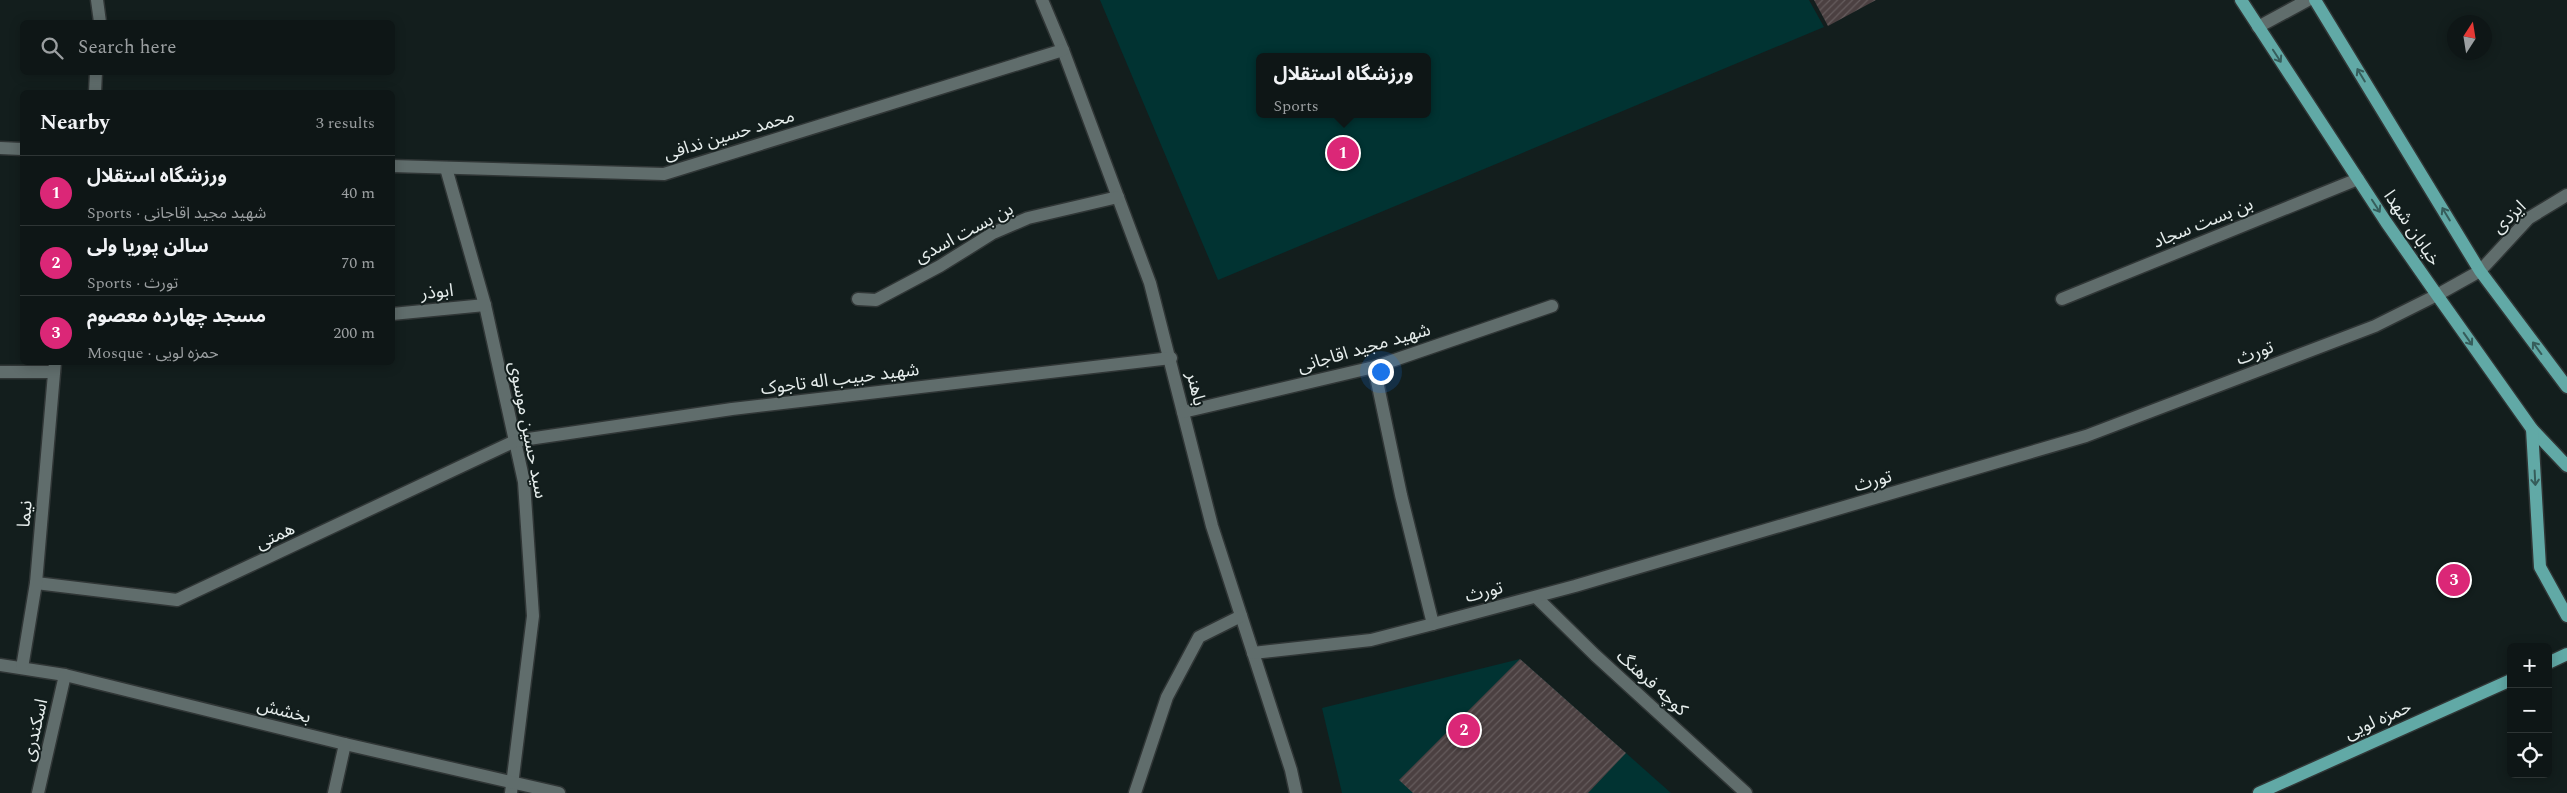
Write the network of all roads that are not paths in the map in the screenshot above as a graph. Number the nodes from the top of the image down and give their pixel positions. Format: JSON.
{"nodes":[{"id":1,"x":97,"y":0,"type":"edge"},
{"id":2,"x":1042,"y":0,"type":"edge"},
{"id":3,"x":2240,"y":0,"type":"edge"},
{"id":4,"x":2308,"y":0,"type":"edge"},
{"id":5,"x":2315,"y":0,"type":"edge"},
{"id":6,"x":100,"y":20,"type":"edge"},
{"id":7,"x":2258,"y":27,"type":"junction"},
{"id":8,"x":1064,"y":50,"type":"junction"},
{"id":9,"x":96,"y":75,"type":"edge"},
{"id":10,"x":95,"y":90,"type":"edge"},
{"id":11,"x":0,"y":148,"type":"edge"},
{"id":12,"x":20,"y":149,"type":"edge"},
{"id":13,"x":395,"y":166,"type":"edge"},
{"id":14,"x":446,"y":168,"type":"junction"},
{"id":15,"x":2358,"y":179,"type":"junction"},
{"id":16,"x":2567,"y":195,"type":"edge"},
{"id":17,"x":1118,"y":198,"type":"junction"},
{"id":18,"x":2480,"y":271,"type":"junction"},
{"id":19,"x":2437,"y":295,"type":"junction"},
{"id":20,"x":858,"y":299,"type":"dead end"},
{"id":21,"x":2062,"y":299,"type":"dead end"},
{"id":22,"x":485,"y":305,"type":"junction"},
{"id":23,"x":1552,"y":306,"type":"dead end"},
{"id":24,"x":395,"y":314,"type":"edge"},
{"id":25,"x":1171,"y":358,"type":"junction"},
{"id":26,"x":55,"y":367,"type":"edge"},
{"id":27,"x":1374,"y":367,"type":"junction"},
{"id":28,"x":0,"y":372,"type":"edge"},
{"id":29,"x":2567,"y":387,"type":"edge"},
{"id":30,"x":1183,"y":412,"type":"junction"},
{"id":31,"x":2532,"y":429,"type":"junction"},
{"id":32,"x":515,"y":441,"type":"junction"},
{"id":33,"x":2567,"y":466,"type":"edge"},
{"id":34,"x":36,"y":583,"type":"junction"},
{"id":35,"x":1536,"y":597,"type":"junction"},
{"id":36,"x":1241,"y":616,"type":"junction"},
{"id":37,"x":2567,"y":616,"type":"edge"},
{"id":38,"x":1433,"y":624,"type":"junction"},
{"id":39,"x":1253,"y":653,"type":"junction"},
{"id":40,"x":2567,"y":654,"type":"edge"},
{"id":41,"x":2552,"y":661,"type":"edge"},
{"id":42,"x":0,"y":665,"type":"edge"},
{"id":43,"x":22,"y":668,"type":"junction"},
{"id":44,"x":65,"y":676,"type":"junction"},
{"id":45,"x":2507,"y":682,"type":"edge"},
{"id":46,"x":345,"y":744,"type":"junction"},
{"id":47,"x":512,"y":788,"type":"edge"},
{"id":48,"x":38,"y":793,"type":"edge"},
{"id":49,"x":334,"y":793,"type":"edge"},
{"id":50,"x":559,"y":793,"type":"edge"},
{"id":51,"x":1135,"y":793,"type":"edge"},
{"id":52,"x":1296,"y":793,"type":"edge"},
{"id":53,"x":1746,"y":793,"type":"edge"},
{"id":54,"x":2259,"y":793,"type":"edge"}],
"edges":[{"from":1,"to":6,"type":"street"},
{"from":2,"to":8,"type":"street","name":"باهنر"},
{"from":3,"to":7,"type":"main road","name":"خیابان شهدا"},
{"from":4,"to":7,"type":"street"},
{"from":18,"to":5,"type":"main road","name":"خیابان شهدا","one_way":true},
{"from":7,"to":15,"type":"main road","name":"خیابان شهدا","one_way":true},
{"from":8,"to":14,"type":"street","name":"محمد حسین ندافی"},
{"from":8,"to":17,"type":"street","name":"باهنر"},
{"from":9,"to":10,"type":"street"},
{"from":11,"to":12,"type":"street"},
{"from":13,"to":14,"type":"street","name":"محمد حسین ندافی"},
{"from":14,"to":22,"type":"street","name":"سید حسین موسوی"},
{"from":15,"to":19,"type":"main road","name":"خیابان شهدا","one_way":true},
{"from":15,"to":21,"type":"street","name":"بن بست سجاد"},
{"from":16,"to":18,"type":"street","name":"ایزدی"},
{"from":17,"to":20,"type":"street","name":"بن بست اسدی"},
{"from":17,"to":25,"type":"street","name":"باهنر"},
{"from":18,"to":19,"type":"street","name":"تورث"},
{"from":29,"to":18,"type":"main road","name":"خیابان شهدا","one_way":true},
{"from":19,"to":31,"type":"main road","name":"خیابان شهدا","one_way":true},
{"from":19,"to":35,"type":"street","name":"تورث"},
{"from":22,"to":24,"type":"street","name":"ابوذر"},
{"from":22,"to":32,"type":"street","name":"سید حسین موسوی"},
{"from":23,"to":27,"type":"street","name":"شهید مجید اقاجانی"},
{"from":25,"to":30,"type":"street","name":"باهنر"},
{"from":25,"to":32,"type":"street","name":"شهید حبیب اله تاجوک"},
{"from":26,"to":28,"type":"street"},
{"from":26,"to":34,"type":"street","name":"نیما"},
{"from":27,"to":30,"type":"street","name":"شهید مجید اقاجانی"},
{"from":27,"to":38,"type":"street"},
{"from":30,"to":36,"type":"street","name":"باهنر"},
{"from":31,"to":33,"type":"main road","name":"خیابان شهدا"},
{"from":31,"to":37,"type":"main road","one_way":true},
{"from":32,"to":34,"type":"street","name":"همتی"},
{"from":32,"to":47,"type":"street","name":"سید حسین موسوی"},
{"from":34,"to":43,"type":"street","name":"نیما"},
{"from":35,"to":38,"type":"street","name":"تورث"},
{"from":35,"to":53,"type":"street","name":"کوچه فرهنگ"},
{"from":36,"to":39,"type":"street","name":"باهنر"},
{"from":36,"to":51,"type":"street"},
{"from":38,"to":39,"type":"street","name":"تورث"},
{"from":39,"to":52,"type":"street","name":"باهنر"},
{"from":40,"to":41,"type":"main road"},
{"from":42,"to":43,"type":"street","name":"بخشش"},
{"from":43,"to":44,"type":"street","name":"بخشش"},
{"from":44,"to":46,"type":"street","name":"بخشش"},
{"from":44,"to":48,"type":"street","name":"اسکندری"},
{"from":45,"to":54,"type":"main road","name":"حمزه لویی"},
{"from":46,"to":47,"type":"street","name":"بخشش"},
{"from":46,"to":49,"type":"street"},
{"from":47,"to":50,"type":"street","name":"بخشش"}]}
